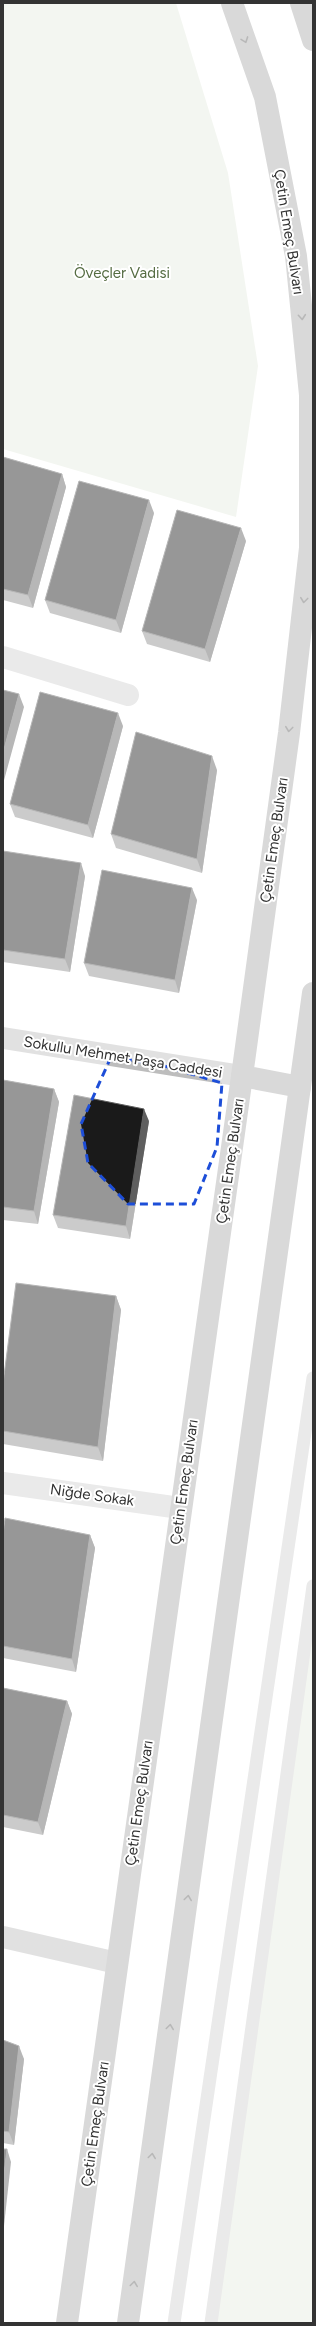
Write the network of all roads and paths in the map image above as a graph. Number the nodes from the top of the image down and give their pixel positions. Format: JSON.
{"nodes":[{"id":1,"x":232,"y":3,"type":"edge"},
{"id":2,"x":302,"y":3,"type":"edge"},
{"id":3,"x":313,"y":40,"type":"edge"},
{"id":4,"x":3,"y":657,"type":"edge"},
{"id":5,"x":128,"y":695,"type":"dead end"},
{"id":6,"x":313,"y":993,"type":"edge"},
{"id":7,"x":3,"y":1038,"type":"edge"},
{"id":8,"x":242,"y":1076,"type":"junction"},
{"id":9,"x":300,"y":1087,"type":"junction"},
{"id":10,"x":313,"y":1378,"type":"edge"},
{"id":11,"x":3,"y":1483,"type":"edge"},
{"id":12,"x":180,"y":1508,"type":"junction"},
{"id":13,"x":313,"y":1586,"type":"edge"},
{"id":14,"x":3,"y":1937,"type":"edge"},
{"id":15,"x":117,"y":1963,"type":"junction"},
{"id":16,"x":67,"y":2323,"type":"edge"},
{"id":17,"x":128,"y":2323,"type":"edge"},
{"id":18,"x":174,"y":2323,"type":"edge"},
{"id":19,"x":211,"y":2323,"type":"edge"}],
"edges":[{"from":1,"to":8,"type":"main road","name":"Çetin Emeç Bulvarı","one_way":true},
{"from":2,"to":3,"type":"main road"},
{"from":4,"to":5,"type":"street"},
{"from":6,"to":9,"type":"main road"},
{"from":7,"to":8,"type":"main road","name":"Sokullu Mehmet Paşa Caddesi"},
{"from":8,"to":9,"type":"main road"},
{"from":8,"to":12,"type":"main road","name":"Çetin Emeç Bulvarı"},
{"from":17,"to":9,"type":"main road","one_way":true},
{"from":10,"to":18,"type":"lane"},
{"from":11,"to":12,"type":"street","name":"Niğde Sokak"},
{"from":12,"to":15,"type":"main road","name":"Çetin Emeç Bulvarı"},
{"from":13,"to":19,"type":"lane"},
{"from":14,"to":15,"type":"main road"},
{"from":15,"to":16,"type":"main road","name":"Çetin Emeç Bulvarı"}]}
